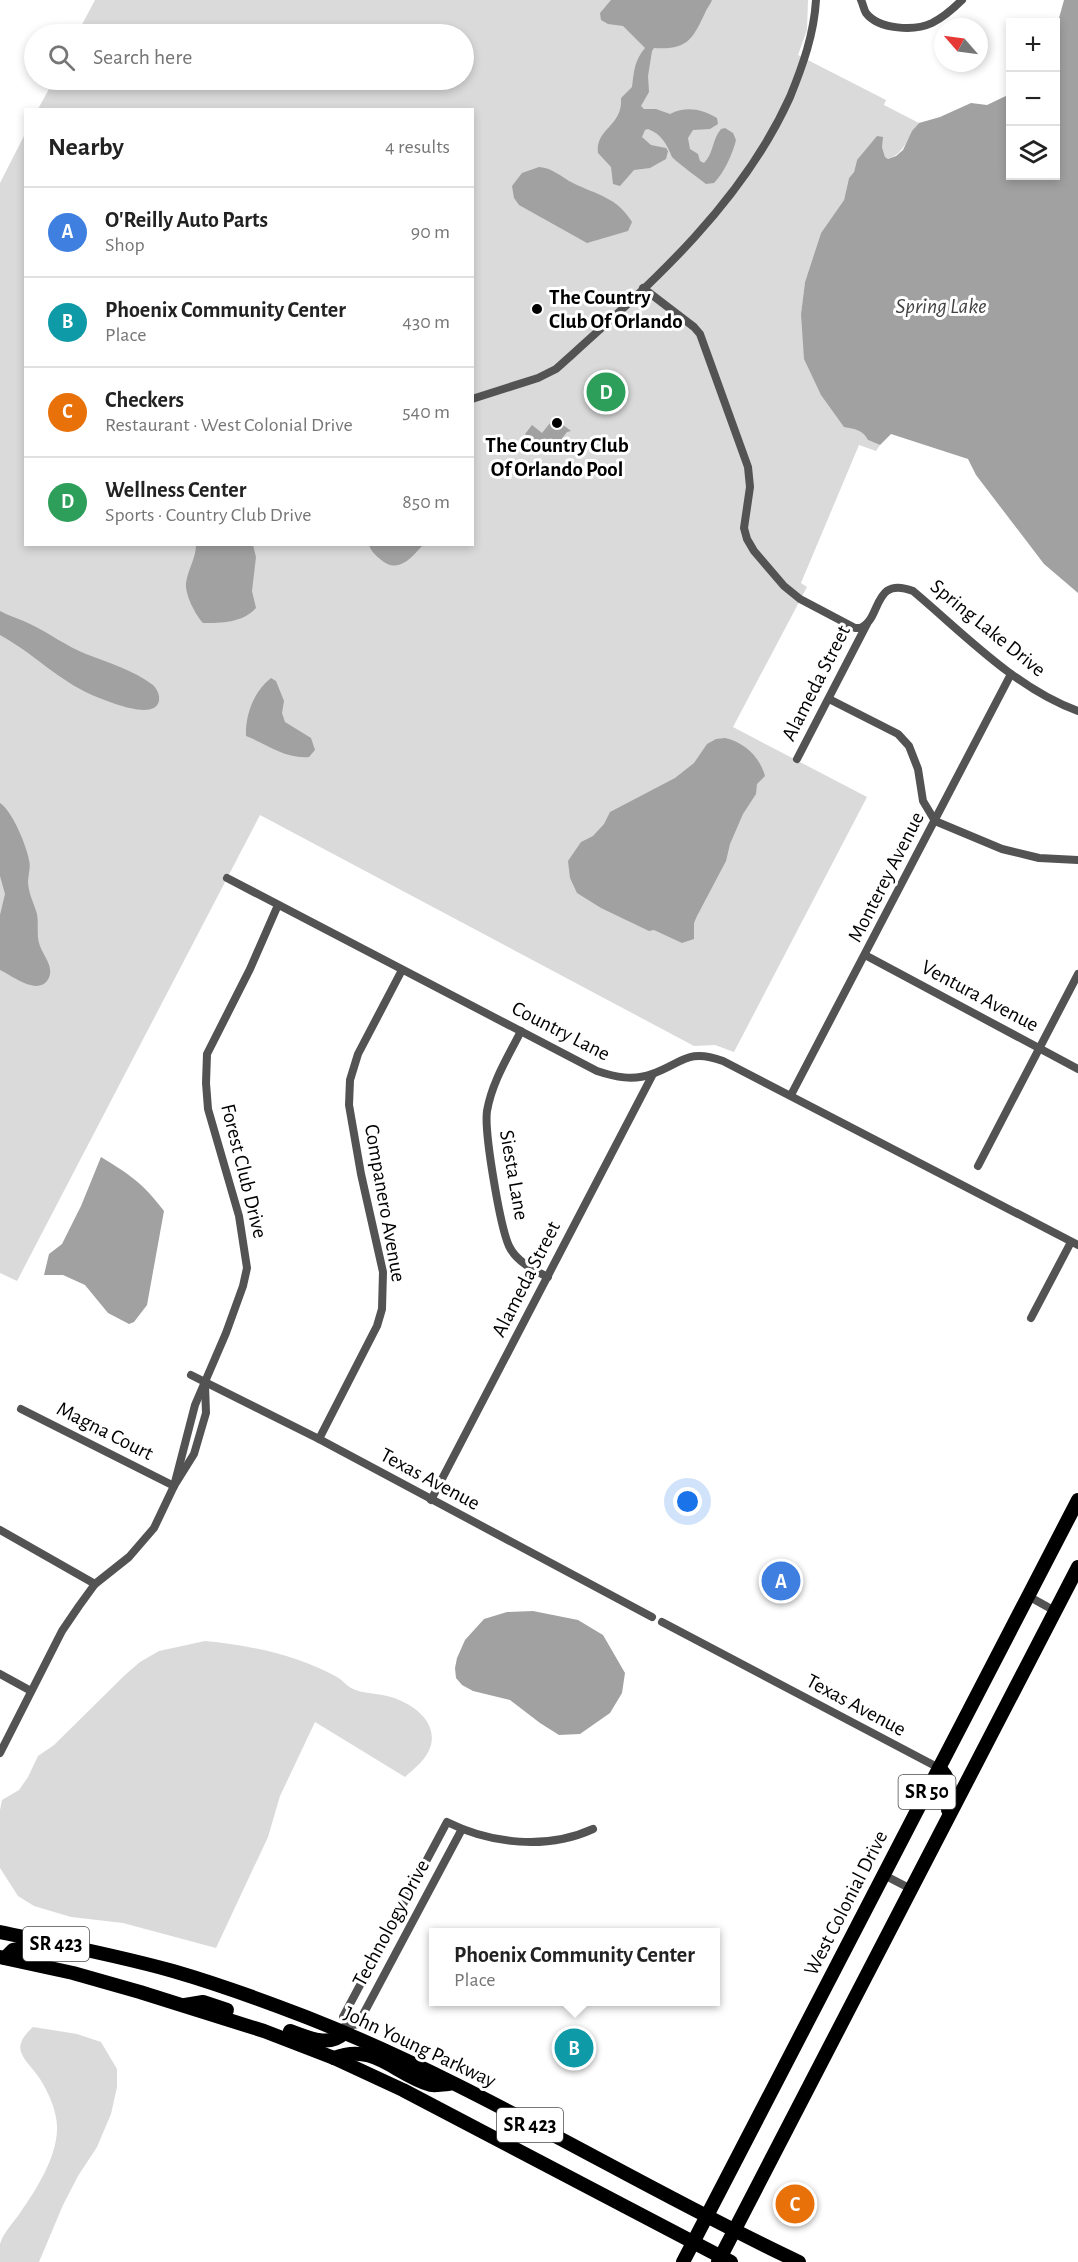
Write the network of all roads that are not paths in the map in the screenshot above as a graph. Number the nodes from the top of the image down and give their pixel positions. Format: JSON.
{"nodes":[{"id":1,"x":816,"y":0,"type":"edge"},
{"id":2,"x":861,"y":0,"type":"edge"},
{"id":3,"x":962,"y":0,"type":"edge"},
{"id":4,"x":643,"y":288,"type":"junction"},
{"id":5,"x":474,"y":398,"type":"edge"},
{"id":6,"x":867,"y":624,"type":"junction"},
{"id":7,"x":1011,"y":674,"type":"junction"},
{"id":8,"x":828,"y":699,"type":"junction"},
{"id":9,"x":1078,"y":711,"type":"edge"},
{"id":10,"x":797,"y":759,"type":"dead end"},
{"id":11,"x":934,"y":821,"type":"junction"},
{"id":12,"x":1078,"y":860,"type":"edge"},
{"id":13,"x":227,"y":878,"type":"dead end"},
{"id":14,"x":278,"y":905,"type":"junction"},
{"id":15,"x":866,"y":955,"type":"junction"},
{"id":16,"x":402,"y":970,"type":"junction"},
{"id":17,"x":1078,"y":974,"type":"edge"},
{"id":18,"x":521,"y":1032,"type":"junction"},
{"id":19,"x":1040,"y":1048,"type":"junction"},
{"id":20,"x":1078,"y":1069,"type":"edge"},
{"id":21,"x":653,"y":1074,"type":"junction"},
{"id":22,"x":791,"y":1095,"type":"junction"},
{"id":23,"x":978,"y":1166,"type":"dead end"},
{"id":24,"x":1075,"y":1243,"type":"edge"},
{"id":25,"x":548,"y":1277,"type":"junction"},
{"id":26,"x":1031,"y":1318,"type":"dead end"},
{"id":27,"x":191,"y":1375,"type":"dead end"},
{"id":28,"x":205,"y":1382,"type":"junction"},
{"id":29,"x":21,"y":1409,"type":"dead end"},
{"id":30,"x":319,"y":1439,"type":"junction"},
{"id":31,"x":174,"y":1486,"type":"junction"},
{"id":32,"x":431,"y":1500,"type":"junction"},
{"id":33,"x":1078,"y":1500,"type":"edge"},
{"id":34,"x":0,"y":1530,"type":"edge"},
{"id":35,"x":1078,"y":1567,"type":"edge"},
{"id":36,"x":96,"y":1584,"type":"junction"},
{"id":37,"x":1028,"y":1596,"type":"junction"},
{"id":38,"x":1055,"y":1611,"type":"junction"},
{"id":39,"x":652,"y":1617,"type":"dead end"},
{"id":40,"x":662,"y":1622,"type":"dead end"},
{"id":41,"x":0,"y":1674,"type":"edge"},
{"id":42,"x":31,"y":1691,"type":"junction"},
{"id":43,"x":0,"y":1754,"type":"edge"},
{"id":44,"x":939,"y":1768,"type":"junction"},
{"id":45,"x":946,"y":1821,"type":"junction"},
{"id":46,"x":462,"y":1829,"type":"junction"},
{"id":47,"x":593,"y":1829,"type":"dead end"},
{"id":48,"x":884,"y":1875,"type":"junction"},
{"id":49,"x":911,"y":1889,"type":"junction"},
{"id":50,"x":0,"y":1932,"type":"edge"},
{"id":51,"x":3,"y":1957,"type":"edge"},
{"id":52,"x":154,"y":1966,"type":"junction"},
{"id":53,"x":183,"y":2005,"type":"junction"},
{"id":54,"x":346,"y":2029,"type":"junction"},
{"id":55,"x":334,"y":2058,"type":"junction"},
{"id":56,"x":451,"y":2084,"type":"junction"},
{"id":57,"x":706,"y":2218,"type":"junction"},
{"id":58,"x":734,"y":2232,"type":"junction"},
{"id":59,"x":693,"y":2243,"type":"junction"},
{"id":60,"x":723,"y":2260,"type":"edge"},
{"id":61,"x":683,"y":2262,"type":"edge"},
{"id":62,"x":799,"y":2262,"type":"edge"}],
"edges":[{"from":1,"to":4,"type":"street"},
{"from":2,"to":3,"type":"street"},
{"from":4,"to":5,"type":"street"},
{"from":4,"to":6,"type":"street"},
{"from":6,"to":7,"type":"street","name":"Spring Lake Drive"},
{"from":6,"to":8,"type":"street","name":"Alameda Street"},
{"from":7,"to":9,"type":"street","name":"Spring Lake Drive"},
{"from":7,"to":11,"type":"street","name":"Monterey Avenue"},
{"from":8,"to":10,"type":"street","name":"Alameda Street"},
{"from":8,"to":11,"type":"street"},
{"from":11,"to":12,"type":"street"},
{"from":11,"to":15,"type":"street","name":"Monterey Avenue"},
{"from":13,"to":14,"type":"street","name":"Country Lane"},
{"from":14,"to":16,"type":"street","name":"Country Lane"},
{"from":14,"to":28,"type":"street","name":"Forest Club Drive"},
{"from":15,"to":19,"type":"street","name":"Ventura Avenue"},
{"from":15,"to":22,"type":"street","name":"Monterey Avenue"},
{"from":16,"to":18,"type":"street","name":"Country Lane"},
{"from":16,"to":30,"type":"street","name":"Companero Avenue"},
{"from":17,"to":19,"type":"street"},
{"from":18,"to":21,"type":"street","name":"Country Lane"},
{"from":18,"to":25,"type":"street","name":"Siesta Lane"},
{"from":19,"to":20,"type":"street","name":"Ventura Avenue"},
{"from":19,"to":23,"type":"street"},
{"from":21,"to":22,"type":"street","name":"Country Lane"},
{"from":21,"to":25,"type":"street","name":"Alameda Street"},
{"from":22,"to":24,"type":"street","name":"Country Lane"},
{"from":24,"to":26,"type":"street"},
{"from":25,"to":32,"type":"street","name":"Alameda Street"},
{"from":27,"to":28,"type":"street","name":"Texas Avenue"},
{"from":28,"to":30,"type":"street","name":"Texas Avenue"},
{"from":28,"to":31,"type":"street","name":"Forest Club Drive"},
{"from":28,"to":31,"type":"street","name":"Forest Club Drive"},
{"from":29,"to":31,"type":"street","name":"Magna Court"},
{"from":30,"to":32,"type":"street","name":"Texas Avenue"},
{"from":31,"to":36,"type":"street","name":"Forest Club Drive"},
{"from":32,"to":39,"type":"street","name":"Texas Avenue"},
{"from":33,"to":37,"type":"main road","name":"West Colonial Drive","number":"SR 50"},
{"from":34,"to":36,"type":"street"},
{"from":35,"to":38,"type":"main road","number":"SR 50"},
{"from":36,"to":42,"type":"street","name":"Forest Club Drive"},
{"from":37,"to":38,"type":"street"},
{"from":37,"to":44,"type":"main road","name":"West Colonial Drive","number":"SR 50"},
{"from":38,"to":45,"type":"main road","number":"SR 50"},
{"from":40,"to":44,"type":"street","name":"Texas Avenue"},
{"from":41,"to":42,"type":"street"},
{"from":42,"to":43,"type":"street","name":"Forest Club Drive"},
{"from":44,"to":45,"type":"main road"},
{"from":44,"to":48,"type":"main road","name":"West Colonial Drive","number":"SR 50"},
{"from":45,"to":49,"type":"main road","number":"SR 50"},
{"from":46,"to":47,"type":"street"},
{"from":46,"to":54,"type":"street","name":"Technology Drive"},
{"from":46,"to":54,"type":"street","name":"Technology Drive"},
{"from":48,"to":49,"type":"street"},
{"from":48,"to":57,"type":"main road","name":"West Colonial Drive","number":"SR 50"},
{"from":49,"to":58,"type":"main road","number":"SR 50"},
{"from":50,"to":52,"type":"main road","name":"John Young Parkway","number":"SR 423"},
{"from":51,"to":52,"type":"main road"},
{"from":51,"to":53,"type":"main road","number":"SR 423"},
{"from":52,"to":54,"type":"main road","name":"John Young Parkway","number":"SR 423"},
{"from":53,"to":54,"type":"main road"},
{"from":53,"to":55,"type":"main road","number":"SR 423"},
{"from":54,"to":56,"type":"main road","name":"John Young Parkway","number":"SR 423"},
{"from":55,"to":56,"type":"main road"},
{"from":55,"to":59,"type":"main road","number":"SR 423"},
{"from":56,"to":57,"type":"main road","name":"John Young Parkway","number":"SR 423"},
{"from":57,"to":58,"type":"main road","name":"John Young Parkway","number":"SR 423"},
{"from":57,"to":59,"type":"main road","name":"West Colonial Drive","number":"SR 50"},
{"from":58,"to":60,"type":"main road","number":"SR 50"},
{"from":58,"to":62,"type":"main road","name":"John Young Parkway","number":"SR 423"},
{"from":59,"to":60,"type":"main road","number":"SR 423"},
{"from":59,"to":61,"type":"main road","name":"West Colonial Drive","number":"SR 50"}]}
